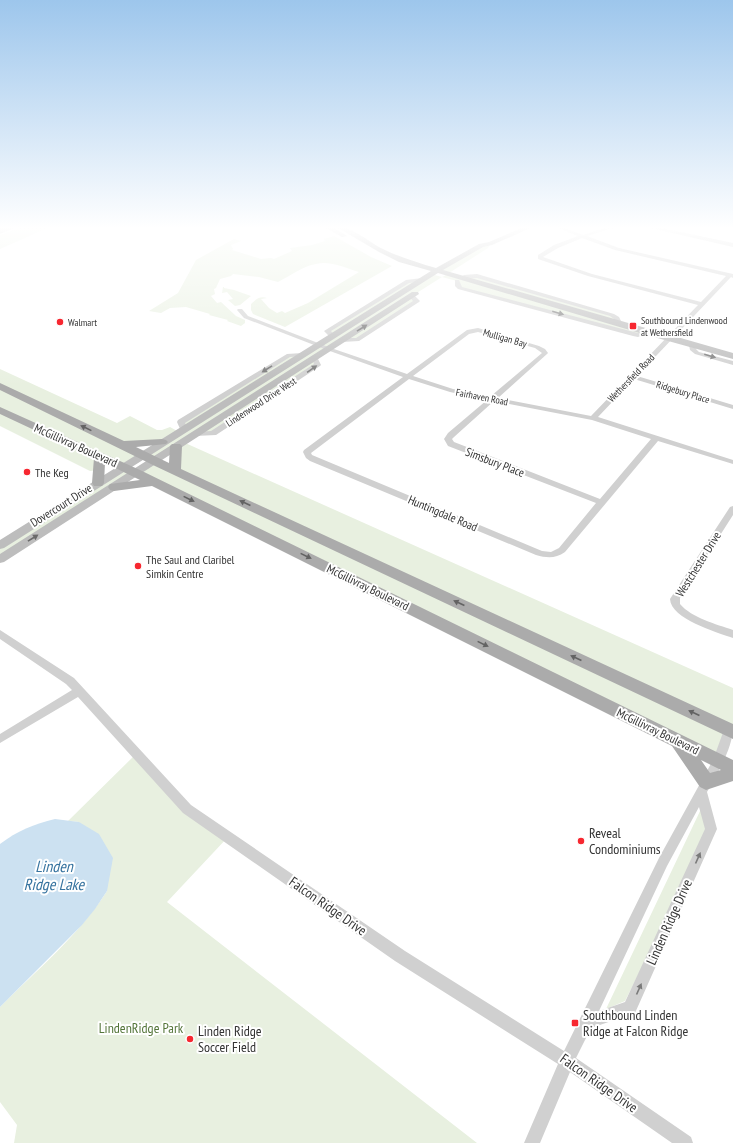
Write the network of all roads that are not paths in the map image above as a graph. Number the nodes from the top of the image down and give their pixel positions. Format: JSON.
{"nodes":[{"id":1,"x":424,"y":279,"type":"edge"},
{"id":2,"x":433,"y":279,"type":"edge"},
{"id":3,"x":460,"y":279,"type":"edge"},
{"id":4,"x":461,"y":279,"type":"edge"},
{"id":5,"x":489,"y":279,"type":"edge"},
{"id":6,"x":606,"y":279,"type":"edge"},
{"id":7,"x":727,"y":279,"type":"edge"},
{"id":8,"x":702,"y":304,"type":"junction"},
{"id":9,"x":240,"y":310,"type":"dead end"},
{"id":10,"x":620,"y":325,"type":"junction"},
{"id":11,"x":646,"y":332,"type":"junction"},
{"id":12,"x":669,"y":338,"type":"junction"},
{"id":13,"x":318,"y":345,"type":"junction"},
{"id":14,"x":692,"y":345,"type":"junction"},
{"id":15,"x":329,"y":349,"type":"junction"},
{"id":16,"x":733,"y":356,"type":"edge"},
{"id":17,"x":733,"y":363,"type":"edge"},
{"id":18,"x":407,"y":376,"type":"junction"},
{"id":19,"x":632,"y":376,"type":"junction"},
{"id":20,"x":0,"y":386,"type":"edge"},
{"id":21,"x":493,"y":399,"type":"junction"},
{"id":22,"x":733,"y":407,"type":"edge"},
{"id":23,"x":0,"y":410,"type":"edge"},
{"id":24,"x":593,"y":418,"type":"junction"},
{"id":25,"x":657,"y":437,"type":"junction"},
{"id":26,"x":162,"y":442,"type":"junction"},
{"id":27,"x":122,"y":445,"type":"junction"},
{"id":28,"x":176,"y":446,"type":"junction"},
{"id":29,"x":142,"y":455,"type":"junction"},
{"id":30,"x":100,"y":456,"type":"junction"},
{"id":31,"x":154,"y":461,"type":"junction"},
{"id":32,"x":733,"y":462,"type":"edge"},
{"id":33,"x":124,"y":467,"type":"junction"},
{"id":34,"x":175,"y":470,"type":"junction"},
{"id":35,"x":136,"y":473,"type":"junction"},
{"id":36,"x":154,"y":482,"type":"junction"},
{"id":37,"x":98,"y":483,"type":"junction"},
{"id":38,"x":114,"y":487,"type":"junction"},
{"id":39,"x":601,"y":502,"type":"junction"},
{"id":40,"x":733,"y":509,"type":"edge"},
{"id":41,"x":0,"y":545,"type":"edge"},
{"id":42,"x":0,"y":559,"type":"edge"},
{"id":43,"x":0,"y":634,"type":"edge"},
{"id":44,"x":733,"y":634,"type":"edge"},
{"id":45,"x":80,"y":691,"type":"junction"},
{"id":46,"x":731,"y":731,"type":"edge"},
{"id":47,"x":0,"y":739,"type":"edge"},
{"id":48,"x":678,"y":740,"type":"junction"},
{"id":49,"x":726,"y":764,"type":"edge"},
{"id":50,"x":733,"y":774,"type":"edge"},
{"id":51,"x":703,"y":787,"type":"junction"},
{"id":52,"x":586,"y":1022,"type":"junction"},
{"id":53,"x":567,"y":1061,"type":"junction"},
{"id":54,"x":532,"y":1143,"type":"edge"},
{"id":55,"x":684,"y":1143,"type":"edge"}],
"edges":[{"from":1,"to":13,"type":"street","name":"Lindenwood Drive West"},
{"from":15,"to":2,"type":"street","name":"Lindenwood Drive West","one_way":true},
{"from":3,"to":11,"type":"street","one_way":true},
{"from":4,"to":10,"type":"street"},
{"from":5,"to":10,"type":"street"},
{"from":6,"to":8,"type":"street"},
{"from":7,"to":8,"type":"street","name":"Wethersfield Road"},
{"from":8,"to":12,"type":"street","name":"Wethersfield Road"},
{"from":9,"to":13,"type":"street","name":"Fairhaven Road"},
{"from":10,"to":11,"type":"street"},
{"from":11,"to":12,"type":"street"},
{"from":12,"to":14,"type":"street"},
{"from":12,"to":19,"type":"street","name":"Wethersfield Road"},
{"from":13,"to":15,"type":"street","name":"Fairhaven Road"},
{"from":13,"to":26,"type":"street","name":"Lindenwood Drive West","one_way":true},
{"from":14,"to":16,"type":"street"},
{"from":14,"to":17,"type":"street","one_way":true},
{"from":15,"to":18,"type":"street","name":"Fairhaven Road"},
{"from":28,"to":15,"type":"street","name":"Lindenwood Drive West","one_way":true},
{"from":18,"to":21,"type":"street","name":"Fairhaven Road"},
{"from":18,"to":21,"type":"street","name":"Mulligan Bay"},
{"from":18,"to":39,"type":"street","name":"Huntingdale Road"},
{"from":19,"to":22,"type":"street","name":"Ridgebury Place"},
{"from":19,"to":24,"type":"street","name":"Wethersfield Road"},
{"from":27,"to":20,"type":"main road","name":"McGillivray Boulevard","one_way":true},
{"from":21,"to":24,"type":"street","name":"Fairhaven Road"},
{"from":21,"to":39,"type":"street","name":"Simsbury Place"},
{"from":23,"to":30,"type":"main road","name":"McGillivray Boulevard"},
{"from":24,"to":25,"type":"street","name":"Fairhaven Road"},
{"from":25,"to":32,"type":"street","name":"Fairhaven Road"},
{"from":25,"to":39,"type":"street","name":"Huntingdale Road"},
{"from":26,"to":27,"type":"main road"},
{"from":26,"to":29,"type":"street","name":"Lindenwood Drive West"},
{"from":27,"to":29,"type":"main road","name":"McGillivray Boulevard"},
{"from":28,"to":31,"type":"street","name":"Lindenwood Drive West"},
{"from":28,"to":34,"type":"main road"},
{"from":29,"to":31,"type":"main road","name":"McGillivray Boulevard"},
{"from":29,"to":33,"type":"street","name":"Lindenwood Drive West"},
{"from":30,"to":33,"type":"main road","name":"McGillivray Boulevard"},
{"from":30,"to":37,"type":"main road"},
{"from":31,"to":34,"type":"main road","name":"McGillivray Boulevard"},
{"from":31,"to":35,"type":"street","name":"Lindenwood Drive West"},
{"from":33,"to":35,"type":"main road","name":"McGillivray Boulevard"},
{"from":33,"to":37,"type":"street","name":"Dovercourt Drive"},
{"from":46,"to":34,"type":"main road","name":"McGillivray Boulevard","one_way":true},
{"from":35,"to":36,"type":"main road","name":"McGillivray Boulevard"},
{"from":35,"to":38,"type":"street","name":"Dovercourt Drive"},
{"from":36,"to":38,"type":"main road"},
{"from":36,"to":48,"type":"main road","name":"McGillivray Boulevard","one_way":true},
{"from":37,"to":41,"type":"street","name":"Dovercourt Drive"},
{"from":42,"to":38,"type":"street","name":"Dovercourt Drive","one_way":true},
{"from":40,"to":44,"type":"street","name":"Westchester Drive"},
{"from":43,"to":45,"type":"street","name":"Falcon Ridge Drive"},
{"from":45,"to":47,"type":"street"},
{"from":45,"to":53,"type":"street","name":"Falcon Ridge Drive"},
{"from":46,"to":49,"type":"street"},
{"from":48,"to":49,"type":"main road","name":"McGillivray Boulevard"},
{"from":48,"to":51,"type":"main road"},
{"from":49,"to":51,"type":"street"},
{"from":50,"to":51,"type":"main road"},
{"from":51,"to":52,"type":"street"},
{"from":52,"to":51,"type":"street","name":"Linden Ridge Drive","one_way":true},
{"from":52,"to":53,"type":"street"},
{"from":53,"to":54,"type":"street"},
{"from":53,"to":55,"type":"street","name":"Falcon Ridge Drive"}]}
